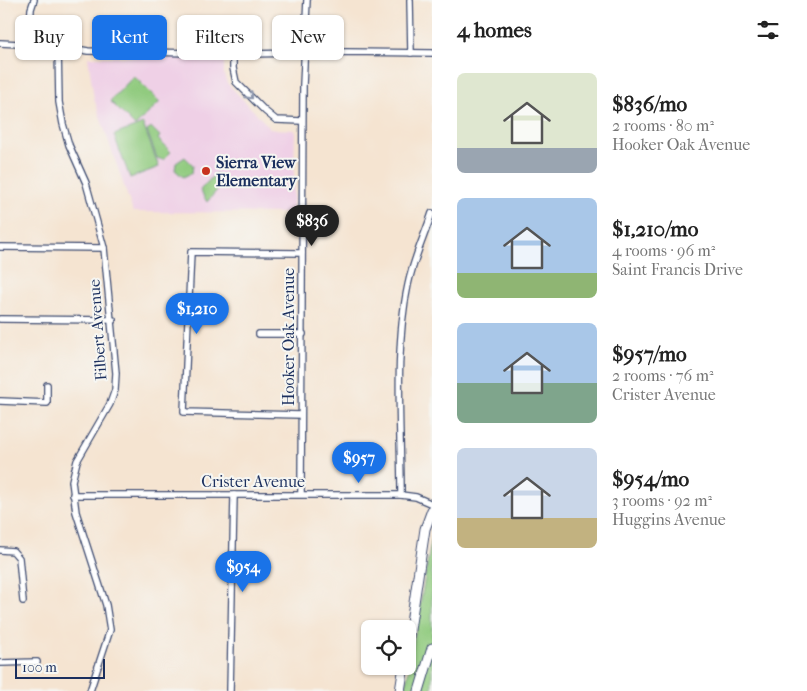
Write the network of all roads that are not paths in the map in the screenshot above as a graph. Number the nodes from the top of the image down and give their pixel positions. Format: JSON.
{"nodes":[{"id":1,"x":34,"y":0,"type":"edge"},
{"id":2,"x":307,"y":0,"type":"edge"},
{"id":3,"x":410,"y":0,"type":"edge"},
{"id":4,"x":31,"y":15,"type":"edge"},
{"id":5,"x":306,"y":15,"type":"edge"},
{"id":6,"x":0,"y":43,"type":"edge"},
{"id":7,"x":15,"y":43,"type":"edge"},
{"id":8,"x":82,"y":50,"type":"edge"},
{"id":9,"x":344,"y":52,"type":"edge"},
{"id":10,"x":177,"y":53,"type":"edge"},
{"id":11,"x":411,"y":53,"type":"junction"},
{"id":12,"x":432,"y":53,"type":"edge"},
{"id":13,"x":58,"y":60,"type":"edge"},
{"id":14,"x":233,"y":60,"type":"edge"},
{"id":15,"x":305,"y":60,"type":"edge"},
{"id":16,"x":302,"y":121,"type":"junction"},
{"id":17,"x":432,"y":213,"type":"edge"},
{"id":18,"x":0,"y":247,"type":"edge"},
{"id":19,"x":104,"y":248,"type":"junction"},
{"id":20,"x":302,"y":253,"type":"junction"},
{"id":21,"x":0,"y":319,"type":"edge"},
{"id":22,"x":112,"y":320,"type":"junction"},
{"id":23,"x":259,"y":334,"type":"dead end"},
{"id":24,"x":303,"y":334,"type":"junction"},
{"id":25,"x":47,"y":385,"type":"dead end"},
{"id":26,"x":0,"y":401,"type":"edge"},
{"id":27,"x":301,"y":415,"type":"junction"},
{"id":28,"x":301,"y":494,"type":"junction"},
{"id":29,"x":73,"y":495,"type":"junction"},
{"id":30,"x":234,"y":495,"type":"junction"},
{"id":31,"x":401,"y":495,"type":"junction"},
{"id":32,"x":432,"y":504,"type":"edge"},
{"id":33,"x":432,"y":510,"type":"edge"},
{"id":34,"x":0,"y":550,"type":"edge"},
{"id":35,"x":23,"y":601,"type":"dead end"},
{"id":36,"x":411,"y":620,"type":"edge"},
{"id":37,"x":432,"y":648,"type":"edge"},
{"id":38,"x":37,"y":662,"type":"dead end"},
{"id":39,"x":0,"y":663,"type":"edge"},
{"id":40,"x":403,"y":675,"type":"edge"},
{"id":41,"x":90,"y":691,"type":"edge"},
{"id":42,"x":230,"y":691,"type":"edge"},
{"id":43,"x":400,"y":691,"type":"edge"},
{"id":44,"x":420,"y":691,"type":"edge"}],
"edges":[{"from":1,"to":4,"type":"street"},
{"from":2,"to":5,"type":"street","name":"Hooker Oak Avenue"},
{"from":3,"to":11,"type":"street"},
{"from":6,"to":7,"type":"street"},
{"from":8,"to":10,"type":"street"},
{"from":9,"to":11,"type":"street"},
{"from":11,"to":12,"type":"street"},
{"from":13,"to":19,"type":"street","name":"Filbert Avenue"},
{"from":14,"to":16,"type":"street","one_way":true},
{"from":15,"to":16,"type":"street","name":"Hooker Oak Avenue"},
{"from":16,"to":20,"type":"street","name":"Hooker Oak Avenue"},
{"from":17,"to":31,"type":"street"},
{"from":18,"to":19,"type":"street"},
{"from":19,"to":22,"type":"street","name":"Filbert Avenue"},
{"from":20,"to":24,"type":"street","name":"Hooker Oak Avenue"},
{"from":20,"to":27,"type":"street"},
{"from":21,"to":22,"type":"street"},
{"from":22,"to":29,"type":"street","name":"Filbert Avenue"},
{"from":23,"to":24,"type":"street"},
{"from":24,"to":27,"type":"street","name":"Hooker Oak Avenue"},
{"from":25,"to":26,"type":"street"},
{"from":27,"to":28,"type":"street","name":"Hooker Oak Avenue"},
{"from":28,"to":30,"type":"street","name":"Crister Avenue"},
{"from":28,"to":31,"type":"street","name":"Crister Avenue"},
{"from":29,"to":30,"type":"street","name":"Crister Avenue"},
{"from":29,"to":41,"type":"street","name":"Filbert Avenue"},
{"from":30,"to":42,"type":"street"},
{"from":31,"to":32,"type":"street","name":"Crister Avenue"},
{"from":33,"to":36,"type":"street"},
{"from":34,"to":35,"type":"street"},
{"from":37,"to":44,"type":"street"},
{"from":38,"to":39,"type":"street"},
{"from":40,"to":43,"type":"street"}]}
